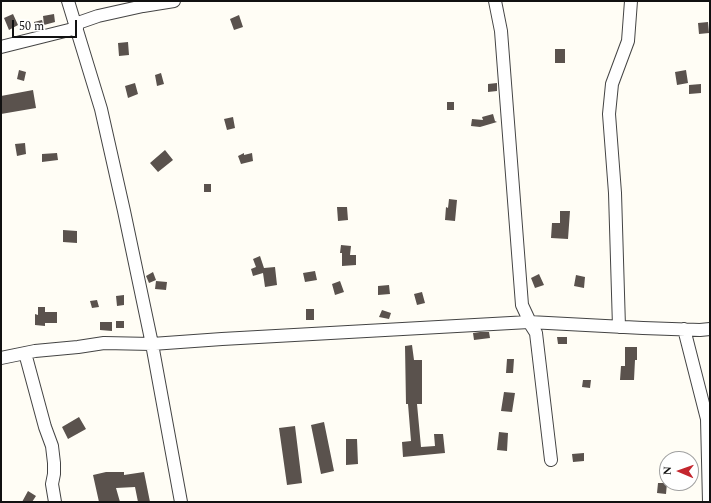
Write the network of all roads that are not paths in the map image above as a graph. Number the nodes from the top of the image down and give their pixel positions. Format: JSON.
{"nodes":[{"id":1,"x":68,"y":1,"type":"edge"},
{"id":2,"x":174,"y":1,"type":"edge"},
{"id":3,"x":495,"y":1,"type":"edge"},
{"id":4,"x":631,"y":1,"type":"edge"},
{"id":5,"x":76,"y":26,"type":"junction"},
{"id":6,"x":1,"y":47,"type":"edge"},
{"id":7,"x":529,"y":322,"type":"junction"},
{"id":8,"x":619,"y":327,"type":"junction"},
{"id":9,"x":684,"y":329,"type":"junction"},
{"id":10,"x":710,"y":329,"type":"edge"},
{"id":11,"x":152,"y":344,"type":"junction"},
{"id":12,"x":26,"y":353,"type":"junction"},
{"id":13,"x":1,"y":358,"type":"edge"},
{"id":14,"x":551,"y":460,"type":"dead end"},
{"id":15,"x":55,"y":502,"type":"edge"},
{"id":16,"x":181,"y":502,"type":"edge"},
{"id":17,"x":709,"y":502,"type":"edge"}],
"edges":[{"from":1,"to":5,"type":"street"},
{"from":2,"to":5,"type":"street"},
{"from":3,"to":7,"type":"street"},
{"from":4,"to":8,"type":"street"},
{"from":5,"to":6,"type":"street"},
{"from":5,"to":11,"type":"street"},
{"from":7,"to":8,"type":"street"},
{"from":7,"to":11,"type":"street"},
{"from":7,"to":14,"type":"street"},
{"from":8,"to":9,"type":"street"},
{"from":9,"to":10,"type":"street"},
{"from":9,"to":17,"type":"street"},
{"from":11,"to":12,"type":"street"},
{"from":11,"to":16,"type":"street"},
{"from":12,"to":13,"type":"street"},
{"from":12,"to":15,"type":"street"}]}
